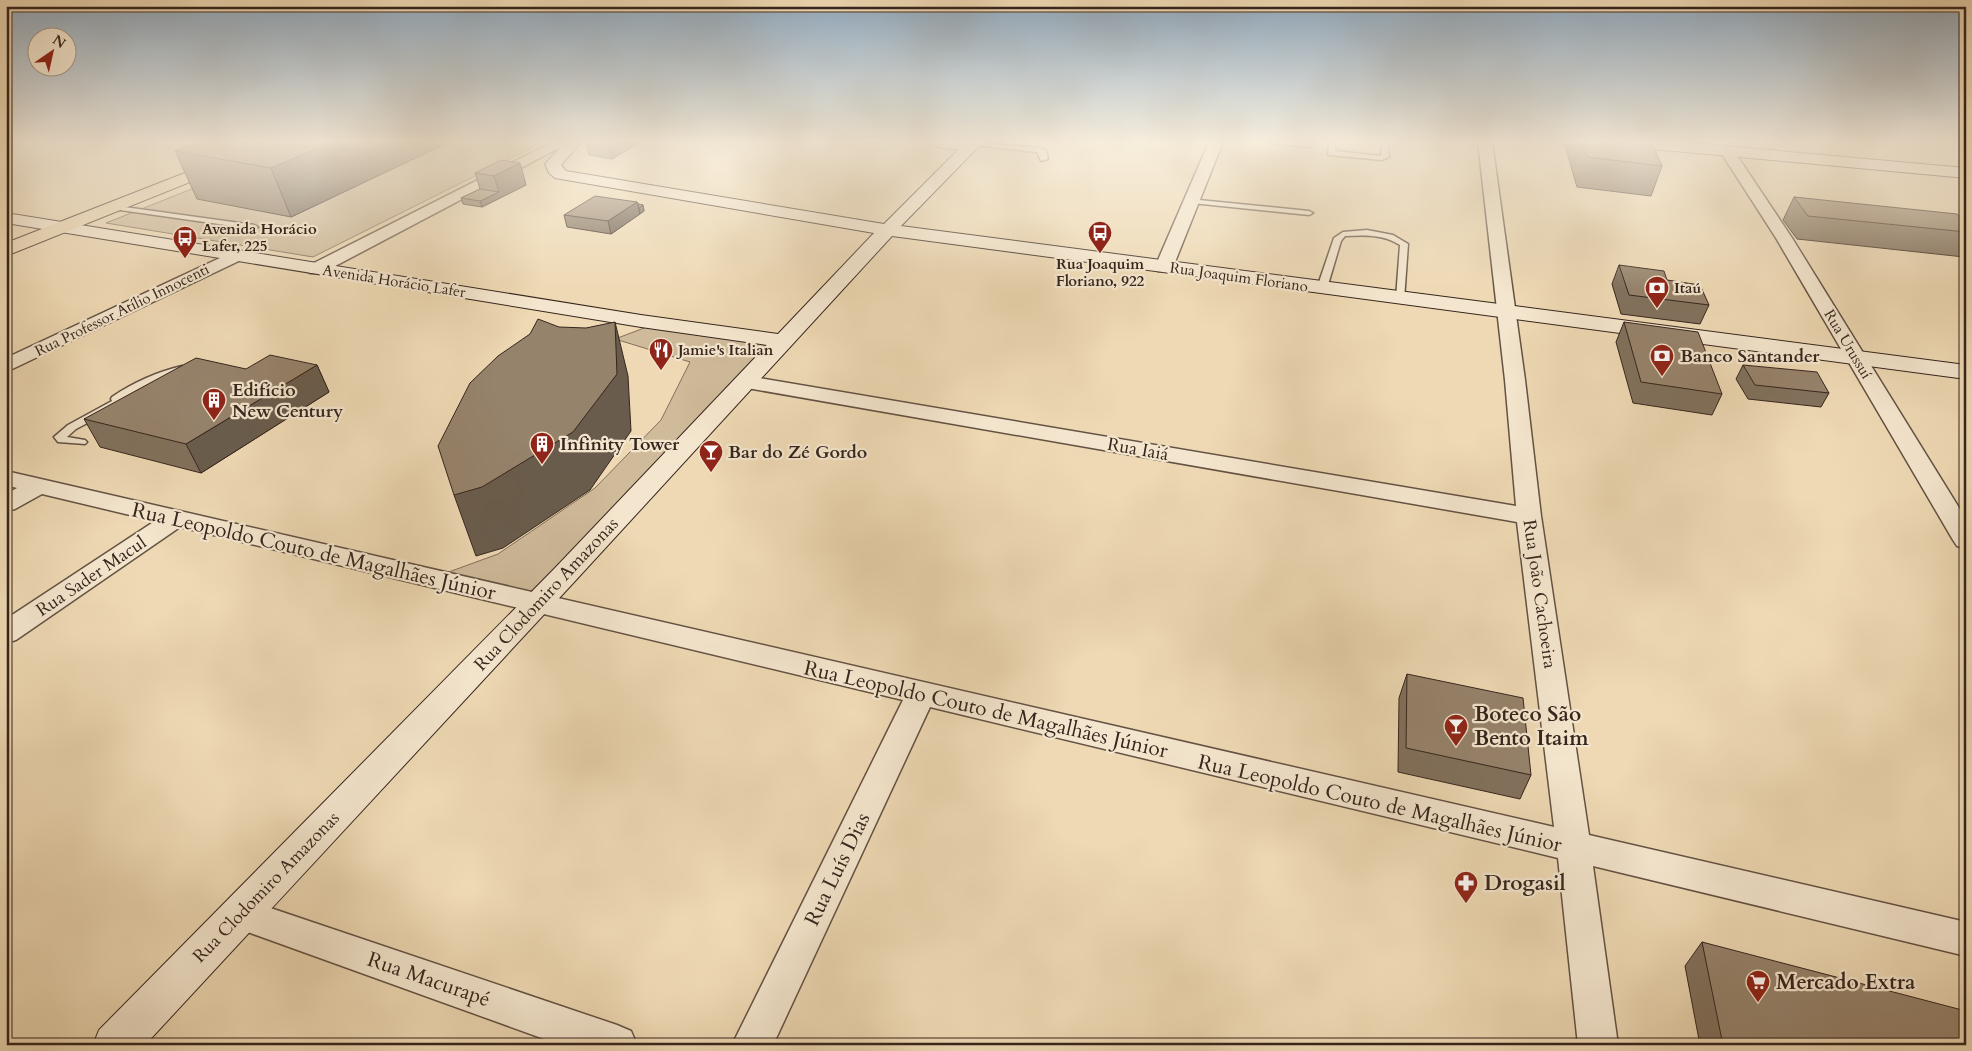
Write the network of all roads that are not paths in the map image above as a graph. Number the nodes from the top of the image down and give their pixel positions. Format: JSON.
{"nodes":[{"id":1,"x":112,"y":191,"type":"edge"},
{"id":2,"x":153,"y":191,"type":"edge"},
{"id":3,"x":469,"y":191,"type":"edge"},
{"id":4,"x":656,"y":191,"type":"edge"},
{"id":5,"x":926,"y":191,"type":"edge"},
{"id":6,"x":1196,"y":191,"type":"edge"},
{"id":7,"x":1491,"y":191,"type":"edge"},
{"id":8,"x":1754,"y":191,"type":"edge"},
{"id":9,"x":86,"y":201,"type":"dead end"},
{"id":10,"x":1192,"y":201,"type":"junction"},
{"id":11,"x":113,"y":207,"type":"junction"},
{"id":12,"x":1309,"y":214,"type":"dead end"},
{"id":13,"x":6,"y":218,"type":"edge"},
{"id":14,"x":64,"y":218,"type":"junction"},
{"id":15,"x":31,"y":222,"type":"junction"},
{"id":16,"x":254,"y":227,"type":"dead end"},
{"id":17,"x":888,"y":230,"type":"junction"},
{"id":18,"x":6,"y":231,"type":"edge"},
{"id":19,"x":6,"y":250,"type":"edge"},
{"id":20,"x":237,"y":255,"type":"junction"},
{"id":21,"x":1164,"y":267,"type":"junction"},
{"id":22,"x":316,"y":269,"type":"junction"},
{"id":23,"x":1322,"y":288,"type":"junction"},
{"id":24,"x":1401,"y":298,"type":"junction"},
{"id":25,"x":1507,"y":312,"type":"junction"},
{"id":26,"x":782,"y":341,"type":"junction"},
{"id":27,"x":1857,"y":358,"type":"junction"},
{"id":28,"x":6,"y":366,"type":"edge"},
{"id":29,"x":193,"y":367,"type":"edge"},
{"id":30,"x":1966,"y":372,"type":"edge"},
{"id":31,"x":747,"y":382,"type":"junction"},
{"id":32,"x":80,"y":442,"type":"dead end"},
{"id":33,"x":6,"y":478,"type":"edge"},
{"id":34,"x":38,"y":486,"type":"junction"},
{"id":35,"x":6,"y":504,"type":"edge"},
{"id":36,"x":1529,"y":516,"type":"junction"},
{"id":37,"x":175,"y":518,"type":"junction"},
{"id":38,"x":1966,"y":540,"type":"edge"},
{"id":39,"x":538,"y":604,"type":"junction"},
{"id":40,"x":6,"y":633,"type":"edge"},
{"id":41,"x":921,"y":694,"type":"junction"},
{"id":42,"x":1573,"y":848,"type":"junction"},
{"id":43,"x":241,"y":914,"type":"junction"},
{"id":44,"x":1966,"y":939,"type":"edge"},
{"id":45,"x":115,"y":1045,"type":"edge"},
{"id":46,"x":616,"y":1045,"type":"edge"},
{"id":47,"x":752,"y":1045,"type":"edge"},
{"id":48,"x":1598,"y":1045,"type":"edge"}],
"edges":[{"from":1,"to":9,"type":"highway"},
{"from":2,"to":11,"type":"highway"},
{"from":3,"to":22,"type":"street"},
{"from":4,"to":17,"type":"street","name":"Rua Joaquim Floriano"},
{"from":5,"to":17,"type":"street","name":"Rua Clodomiro Amazonas"},
{"from":6,"to":10,"type":"street"},
{"from":7,"to":25,"type":"street","name":"Rua João Cachoeira"},
{"from":8,"to":27,"type":"street","name":"Rua Urussuí"},
{"from":10,"to":12,"type":"lane"},
{"from":10,"to":21,"type":"street"},
{"from":11,"to":14,"type":"highway"},
{"from":11,"to":16,"type":"lane"},
{"from":13,"to":15,"type":"street","name":"Avenida Horácio Lafer"},
{"from":14,"to":15,"type":"street","name":"Avenida Horácio Lafer"},
{"from":14,"to":19,"type":"highway"},
{"from":14,"to":20,"type":"street","name":"Avenida Horácio Lafer"},
{"from":15,"to":18,"type":"highway"},
{"from":17,"to":21,"type":"street","name":"Rua Joaquim Floriano"},
{"from":17,"to":26,"type":"street","name":"Rua Clodomiro Amazonas"},
{"from":20,"to":22,"type":"street","name":"Avenida Horácio Lafer"},
{"from":20,"to":28,"type":"street","name":"Rua Professor Atílio Innocenti"},
{"from":21,"to":23,"type":"street","name":"Rua Joaquim Floriano"},
{"from":22,"to":26,"type":"street","name":"Avenida Horácio Lafer"},
{"from":23,"to":24,"type":"street","name":"Rua Joaquim Floriano"},
{"from":23,"to":24,"type":"lane"},
{"from":24,"to":25,"type":"street","name":"Rua Joaquim Floriano"},
{"from":25,"to":27,"type":"street","name":"Rua Joaquim Floriano"},
{"from":25,"to":36,"type":"street","name":"Rua João Cachoeira"},
{"from":26,"to":31,"type":"street","name":"Rua Clodomiro Amazonas"},
{"from":27,"to":30,"type":"street","name":"Rua Joaquim Floriano"},
{"from":27,"to":38,"type":"street","name":"Rua Urussuí"},
{"from":29,"to":32,"type":"lane"},
{"from":31,"to":36,"type":"street","name":"Rua Iaiá"},
{"from":31,"to":39,"type":"street","name":"Rua Clodomiro Amazonas"},
{"from":33,"to":34,"type":"street","name":"Rua Leopoldo Couto de Magalhães Júnior"},
{"from":34,"to":35,"type":"street"},
{"from":34,"to":37,"type":"street","name":"Rua Leopoldo Couto de Magalhães Júnior"},
{"from":36,"to":42,"type":"street","name":"Rua João Cachoeira"},
{"from":37,"to":39,"type":"street","name":"Rua Leopoldo Couto de Magalhães Júnior"},
{"from":37,"to":40,"type":"street","name":"Rua Sader Macul"},
{"from":39,"to":41,"type":"street","name":"Rua Leopoldo Couto de Magalhães Júnior"},
{"from":39,"to":43,"type":"street","name":"Rua Clodomiro Amazonas"},
{"from":41,"to":42,"type":"street","name":"Rua Leopoldo Couto de Magalhães Júnior"},
{"from":41,"to":47,"type":"street","name":"Rua Luís Dias"},
{"from":42,"to":44,"type":"street","name":"Rua Leopoldo Couto de Magalhães Júnior"},
{"from":42,"to":48,"type":"street","name":"Rua João Cachoeira"},
{"from":43,"to":45,"type":"street","name":"Rua Clodomiro Amazonas"},
{"from":43,"to":46,"type":"street","name":"Rua Macurapé"}]}
